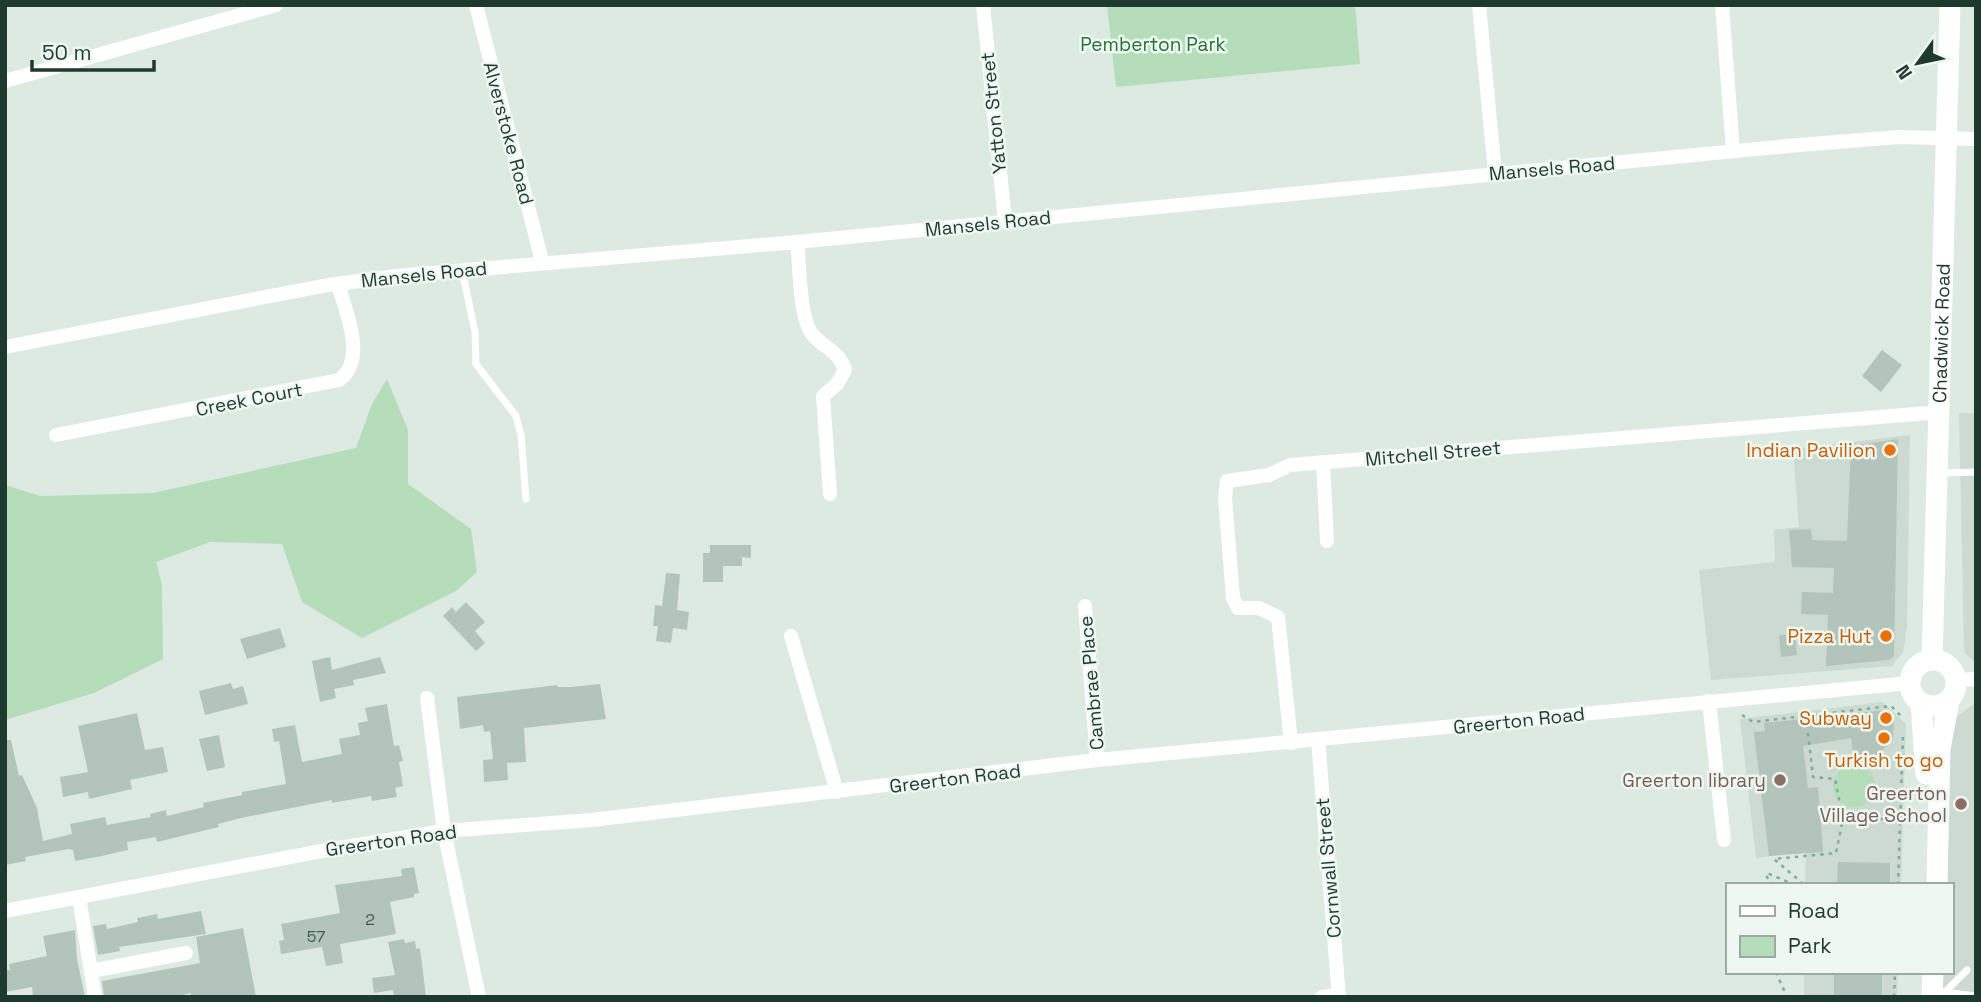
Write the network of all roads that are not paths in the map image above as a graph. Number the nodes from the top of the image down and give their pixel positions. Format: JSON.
{"nodes":[{"id":1,"x":276,"y":5,"type":"edge"},
{"id":2,"x":475,"y":5,"type":"edge"},
{"id":3,"x":983,"y":5,"type":"edge"},
{"id":4,"x":1479,"y":5,"type":"edge"},
{"id":5,"x":1721,"y":5,"type":"edge"},
{"id":6,"x":1950,"y":5,"type":"edge"},
{"id":7,"x":5,"y":80,"type":"edge"},
{"id":8,"x":1947,"y":136,"type":"junction"},
{"id":9,"x":1976,"y":139,"type":"edge"},
{"id":10,"x":1733,"y":151,"type":"junction"},
{"id":11,"x":1495,"y":173,"type":"junction"},
{"id":12,"x":1005,"y":221,"type":"junction"},
{"id":13,"x":797,"y":242,"type":"junction"},
{"id":14,"x":542,"y":261,"type":"junction"},
{"id":15,"x":462,"y":269,"type":"junction"},
{"id":16,"x":338,"y":284,"type":"junction"},
{"id":17,"x":5,"y":347,"type":"edge"},
{"id":18,"x":1941,"y":412,"type":"junction"},
{"id":19,"x":56,"y":435,"type":"dead end"},
{"id":20,"x":1323,"y":462,"type":"junction"},
{"id":21,"x":1976,"y":472,"type":"edge"},
{"id":22,"x":1939,"y":473,"type":"junction"},
{"id":23,"x":830,"y":494,"type":"dead end"},
{"id":24,"x":526,"y":499,"type":"dead end"},
{"id":25,"x":1327,"y":541,"type":"dead end"},
{"id":26,"x":1085,"y":606,"type":"dead end"},
{"id":27,"x":791,"y":636,"type":"dead end"},
{"id":28,"x":1932,"y":660,"type":"junction"},
{"id":29,"x":1910,"y":683,"type":"junction"},
{"id":30,"x":1960,"y":686,"type":"edge"},
{"id":31,"x":427,"y":698,"type":"dead end"},
{"id":32,"x":1921,"y":703,"type":"junction"},
{"id":33,"x":1710,"y":707,"type":"junction"},
{"id":34,"x":1318,"y":740,"type":"junction"},
{"id":35,"x":1291,"y":743,"type":"junction"},
{"id":36,"x":1097,"y":760,"type":"junction"},
{"id":37,"x":837,"y":792,"type":"junction"},
{"id":38,"x":444,"y":831,"type":"junction"},
{"id":39,"x":1724,"y":839,"type":"dead end"},
{"id":40,"x":1923,"y":883,"type":"edge"},
{"id":41,"x":1937,"y":883,"type":"edge"},
{"id":42,"x":79,"y":897,"type":"junction"},
{"id":43,"x":5,"y":911,"type":"edge"},
{"id":44,"x":186,"y":953,"type":"dead end"},
{"id":45,"x":1966,"y":970,"type":"dead end"},
{"id":46,"x":91,"y":971,"type":"junction"},
{"id":47,"x":1921,"y":974,"type":"edge"},
{"id":48,"x":1933,"y":990,"type":"edge"},
{"id":49,"x":1339,"y":996,"type":"edge"},
{"id":50,"x":1976,"y":996,"type":"edge"},
{"id":51,"x":95,"y":997,"type":"edge"},
{"id":52,"x":479,"y":997,"type":"edge"},
{"id":53,"x":1322,"y":997,"type":"edge"}],
"edges":[{"from":1,"to":7,"type":"street"},
{"from":2,"to":14,"type":"street","name":"Alverstoke Road"},
{"from":3,"to":12,"type":"street","name":"Yatton Street"},
{"from":4,"to":11,"type":"street"},
{"from":5,"to":10,"type":"street"},
{"from":6,"to":8,"type":"street","name":"Chadwick Road"},
{"from":8,"to":9,"type":"street","name":"Mansels Road"},
{"from":8,"to":10,"type":"street","name":"Mansels Road"},
{"from":8,"to":18,"type":"street","name":"Chadwick Road"},
{"from":10,"to":11,"type":"street","name":"Mansels Road"},
{"from":11,"to":12,"type":"street","name":"Mansels Road"},
{"from":12,"to":13,"type":"street","name":"Mansels Road"},
{"from":13,"to":14,"type":"street","name":"Mansels Road"},
{"from":13,"to":23,"type":"street"},
{"from":14,"to":15,"type":"street","name":"Mansels Road"},
{"from":15,"to":16,"type":"street","name":"Mansels Road"},
{"from":15,"to":24,"type":"lane"},
{"from":16,"to":17,"type":"street","name":"Mansels Road"},
{"from":16,"to":19,"type":"street","name":"Creek Court"},
{"from":18,"to":20,"type":"street","name":"Mitchell Street"},
{"from":18,"to":22,"type":"street","name":"Chadwick Road"},
{"from":20,"to":25,"type":"street"},
{"from":20,"to":35,"type":"street","name":"Mitchell Street"},
{"from":21,"to":22,"type":"lane"},
{"from":22,"to":28,"type":"street","name":"Chadwick Road"},
{"from":26,"to":36,"type":"street","name":"Cambrae Place"},
{"from":27,"to":37,"type":"street"},
{"from":28,"to":29,"type":"street"},
{"from":28,"to":30,"type":"street"},
{"from":29,"to":32,"type":"street"},
{"from":29,"to":33,"type":"street","name":"Greerton Road"},
{"from":30,"to":32,"type":"street"},
{"from":30,"to":41,"type":"street"},
{"from":31,"to":38,"type":"street"},
{"from":32,"to":40,"type":"street"},
{"from":33,"to":34,"type":"street","name":"Greerton Road"},
{"from":33,"to":39,"type":"street"},
{"from":34,"to":35,"type":"street","name":"Greerton Road"},
{"from":34,"to":49,"type":"street","name":"Cornwall Street"},
{"from":35,"to":36,"type":"street","name":"Greerton Road"},
{"from":36,"to":37,"type":"street","name":"Greerton Road"},
{"from":37,"to":38,"type":"street","name":"Greerton Road"},
{"from":38,"to":42,"type":"street","name":"Greerton Road"},
{"from":38,"to":52,"type":"street"},
{"from":42,"to":43,"type":"street","name":"Greerton Road"},
{"from":42,"to":46,"type":"street"},
{"from":44,"to":46,"type":"street"},
{"from":45,"to":48,"type":"lane"},
{"from":46,"to":51,"type":"street"},
{"from":47,"to":48,"type":"street"},
{"from":48,"to":50,"type":"lane"},
{"from":49,"to":53,"type":"street"}]}
